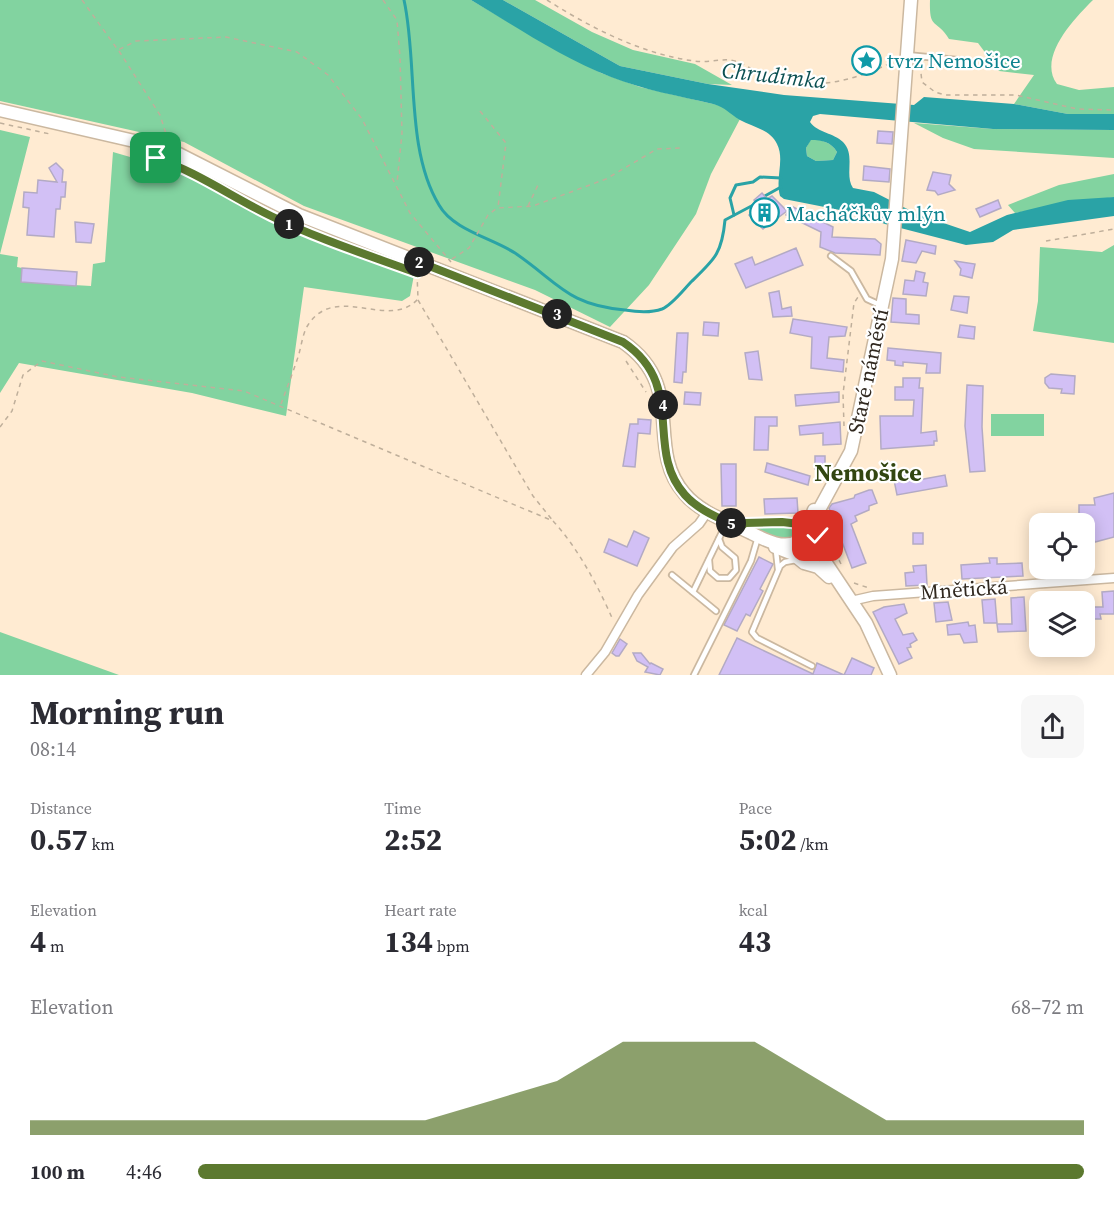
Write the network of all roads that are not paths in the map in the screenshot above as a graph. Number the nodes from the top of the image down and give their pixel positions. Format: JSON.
{"nodes":[{"id":1,"x":911,"y":0,"type":"edge"},
{"id":2,"x":907,"y":55,"type":"junction"},
{"id":3,"x":968,"y":61,"type":"dead end"},
{"id":4,"x":0,"y":110,"type":"edge"},
{"id":5,"x":831,"y":256,"type":"dead end"},
{"id":6,"x":882,"y":305,"type":"junction"},
{"id":7,"x":828,"y":494,"type":"junction"},
{"id":8,"x":708,"y":512,"type":"junction"},
{"id":9,"x":728,"y":522,"type":"junction"},
{"id":10,"x":758,"y":537,"type":"junction"},
{"id":11,"x":719,"y":539,"type":"junction"},
{"id":12,"x":799,"y":540,"type":"junction"},
{"id":13,"x":823,"y":545,"type":"junction"},
{"id":14,"x":776,"y":548,"type":"junction"},
{"id":15,"x":709,"y":560,"type":"junction"},
{"id":16,"x":803,"y":562,"type":"junction"},
{"id":17,"x":778,"y":569,"type":"junction"},
{"id":18,"x":672,"y":575,"type":"dead end"},
{"id":19,"x":1114,"y":578,"type":"edge"},
{"id":20,"x":693,"y":592,"type":"junction"},
{"id":21,"x":848,"y":597,"type":"junction"},
{"id":22,"x":716,"y":611,"type":"dead end"},
{"id":23,"x":812,"y":666,"type":"dead end"},
{"id":24,"x":586,"y":675,"type":"edge"},
{"id":25,"x":694,"y":675,"type":"edge"},
{"id":26,"x":890,"y":675,"type":"edge"}],
"edges":[{"from":1,"to":2,"type":"street"},
{"from":2,"to":3,"type":"lane"},
{"from":2,"to":6,"type":"street","name":"Staré náměstí"},
{"from":4,"to":8,"type":"street"},
{"from":5,"to":6,"type":"lane"},
{"from":6,"to":7,"type":"street","name":"Staré náměstí"},
{"from":7,"to":12,"type":"street","name":"Staré náměstí"},
{"from":7,"to":13,"type":"street","name":"Staré náměstí"},
{"from":8,"to":9,"type":"street"},
{"from":8,"to":24,"type":"street"},
{"from":9,"to":10,"type":"street"},
{"from":9,"to":11,"type":"lane"},
{"from":10,"to":12,"type":"street"},
{"from":10,"to":14,"type":"street"},
{"from":10,"to":25,"type":"lane"},
{"from":11,"to":15,"type":"lane"},
{"from":11,"to":15,"type":"lane"},
{"from":12,"to":13,"type":"street"},
{"from":12,"to":16,"type":"street"},
{"from":13,"to":16,"type":"street"},
{"from":13,"to":21,"type":"street","name":"Staré náměstí"},
{"from":14,"to":16,"type":"street"},
{"from":14,"to":17,"type":"lane"},
{"from":15,"to":20,"type":"lane"},
{"from":16,"to":17,"type":"lane"},
{"from":16,"to":21,"type":"street"},
{"from":17,"to":23,"type":"lane"},
{"from":18,"to":20,"type":"lane"},
{"from":19,"to":21,"type":"street","name":"Mnětická"},
{"from":20,"to":22,"type":"lane"},
{"from":21,"to":26,"type":"street"}]}
